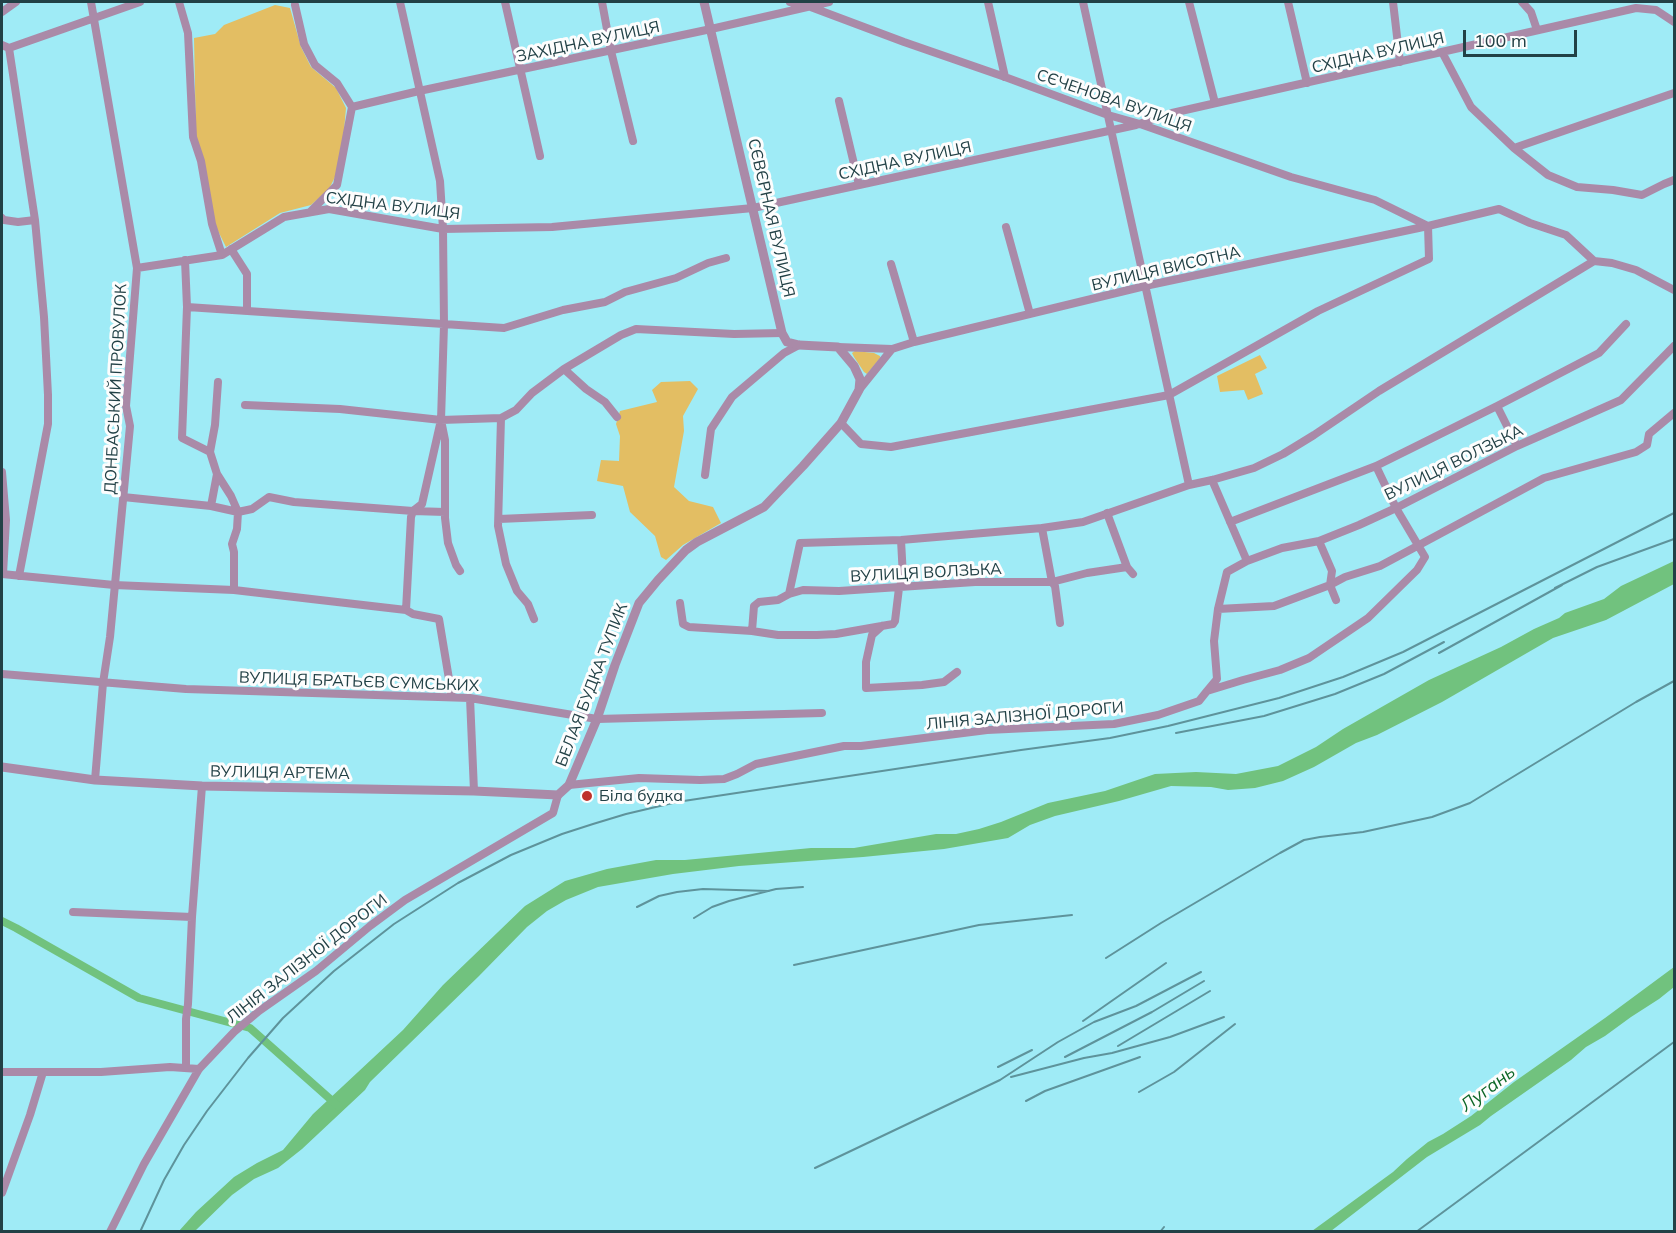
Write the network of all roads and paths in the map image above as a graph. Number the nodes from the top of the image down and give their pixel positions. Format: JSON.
{"nodes":[{"id":1,"x":16,"y":2,"type":"edge"},
{"id":2,"x":92,"y":2,"type":"edge"},
{"id":3,"x":140,"y":2,"type":"edge"},
{"id":4,"x":179,"y":2,"type":"edge"},
{"id":5,"x":400,"y":2,"type":"edge"},
{"id":6,"x":505,"y":2,"type":"edge"},
{"id":7,"x":602,"y":2,"type":"edge"},
{"id":8,"x":704,"y":2,"type":"edge"},
{"id":9,"x":790,"y":2,"type":"edge"},
{"id":10,"x":829,"y":2,"type":"edge"},
{"id":11,"x":988,"y":2,"type":"edge"},
{"id":12,"x":1083,"y":2,"type":"edge"},
{"id":13,"x":1189,"y":2,"type":"edge"},
{"id":14,"x":1288,"y":2,"type":"edge"},
{"id":15,"x":1393,"y":2,"type":"edge"},
{"id":16,"x":1522,"y":2,"type":"edge"},
{"id":17,"x":295,"y":4,"type":"dead end"},
{"id":18,"x":807,"y":4,"type":"edge"},
{"id":19,"x":2,"y":12,"type":"edge"},
{"id":20,"x":95,"y":18,"type":"junction"},
{"id":21,"x":1674,"y":22,"type":"edge"},
{"id":22,"x":711,"y":29,"type":"junction"},
{"id":23,"x":1537,"y":30,"type":"junction"},
{"id":24,"x":5,"y":46,"type":"edge"},
{"id":25,"x":611,"y":51,"type":"junction"},
{"id":26,"x":1442,"y":52,"type":"junction"},
{"id":27,"x":1400,"y":62,"type":"junction"},
{"id":28,"x":520,"y":71,"type":"junction"},
{"id":29,"x":1005,"y":77,"type":"junction"},
{"id":30,"x":1307,"y":83,"type":"junction"},
{"id":31,"x":418,"y":91,"type":"junction"},
{"id":32,"x":1674,"y":93,"type":"edge"},
{"id":33,"x":840,"y":101,"type":"dead end"},
{"id":34,"x":1215,"y":103,"type":"junction"},
{"id":35,"x":352,"y":107,"type":"junction"},
{"id":36,"x":1107,"y":115,"type":"junction"},
{"id":37,"x":1140,"y":124,"type":"junction"},
{"id":38,"x":1111,"y":130,"type":"junction"},
{"id":39,"x":633,"y":141,"type":"dead end"},
{"id":40,"x":1514,"y":148,"type":"junction"},
{"id":41,"x":540,"y":156,"type":"dead end"},
{"id":42,"x":1674,"y":180,"type":"edge"},
{"id":43,"x":859,"y":185,"type":"junction"},
{"id":44,"x":753,"y":208,"type":"junction"},
{"id":45,"x":310,"y":212,"type":"junction"},
{"id":46,"x":2,"y":218,"type":"edge"},
{"id":47,"x":35,"y":220,"type":"junction"},
{"id":48,"x":1428,"y":226,"type":"junction"},
{"id":49,"x":1006,"y":227,"type":"dead end"},
{"id":50,"x":443,"y":229,"type":"junction"},
{"id":51,"x":231,"y":249,"type":"junction"},
{"id":52,"x":222,"y":255,"type":"junction"},
{"id":53,"x":726,"y":258,"type":"dead end"},
{"id":54,"x":184,"y":260,"type":"junction"},
{"id":55,"x":1594,"y":261,"type":"junction"},
{"id":56,"x":891,"y":264,"type":"dead end"},
{"id":57,"x":137,"y":268,"type":"junction"},
{"id":58,"x":1145,"y":286,"type":"junction"},
{"id":59,"x":1674,"y":290,"type":"edge"},
{"id":60,"x":187,"y":307,"type":"junction"},
{"id":61,"x":247,"y":311,"type":"junction"},
{"id":62,"x":1030,"y":314,"type":"junction"},
{"id":63,"x":1626,"y":324,"type":"dead end"},
{"id":64,"x":444,"y":326,"type":"junction"},
{"id":65,"x":782,"y":333,"type":"junction"},
{"id":66,"x":914,"y":342,"type":"junction"},
{"id":67,"x":800,"y":345,"type":"junction"},
{"id":68,"x":1674,"y":346,"type":"edge"},
{"id":69,"x":838,"y":347,"type":"junction"},
{"id":70,"x":892,"y":349,"type":"junction"},
{"id":71,"x":564,"y":369,"type":"junction"},
{"id":72,"x":218,"y":382,"type":"dead end"},
{"id":73,"x":859,"y":390,"type":"junction"},
{"id":74,"x":1169,"y":395,"type":"junction"},
{"id":75,"x":244,"y":405,"type":"dead end"},
{"id":76,"x":1497,"y":406,"type":"junction"},
{"id":77,"x":1674,"y":413,"type":"edge"},
{"id":78,"x":617,"y":417,"type":"dead end"},
{"id":79,"x":501,"y":418,"type":"junction"},
{"id":80,"x":441,"y":420,"type":"junction"},
{"id":81,"x":841,"y":423,"type":"junction"},
{"id":82,"x":1517,"y":446,"type":"junction"},
{"id":83,"x":210,"y":452,"type":"junction"},
{"id":84,"x":1376,"y":466,"type":"junction"},
{"id":85,"x":2,"y":472,"type":"edge"},
{"id":86,"x":217,"y":474,"type":"junction"},
{"id":87,"x":705,"y":475,"type":"dead end"},
{"id":88,"x":1212,"y":480,"type":"junction"},
{"id":89,"x":1189,"y":485,"type":"junction"},
{"id":90,"x":123,"y":497,"type":"junction"},
{"id":91,"x":211,"y":506,"type":"junction"},
{"id":92,"x":1396,"y":508,"type":"junction"},
{"id":93,"x":413,"y":511,"type":"junction"},
{"id":94,"x":445,"y":512,"type":"junction"},
{"id":95,"x":238,"y":513,"type":"junction"},
{"id":96,"x":1107,"y":513,"type":"junction"},
{"id":97,"x":592,"y":514,"type":"dead end"},
{"id":98,"x":499,"y":519,"type":"junction"},
{"id":99,"x":1230,"y":522,"type":"junction"},
{"id":100,"x":1042,"y":528,"type":"junction"},
{"id":101,"x":901,"y":540,"type":"junction"},
{"id":102,"x":1319,"y":541,"type":"junction"},
{"id":103,"x":1419,"y":545,"type":"junction"},
{"id":104,"x":1247,"y":561,"type":"junction"},
{"id":105,"x":1127,"y":567,"type":"junction"},
{"id":106,"x":460,"y":571,"type":"dead end"},
{"id":107,"x":2,"y":574,"type":"edge"},
{"id":108,"x":1133,"y":574,"type":"dead end"},
{"id":109,"x":19,"y":576,"type":"junction"},
{"id":110,"x":1052,"y":582,"type":"junction"},
{"id":111,"x":114,"y":585,"type":"junction"},
{"id":112,"x":1330,"y":585,"type":"junction"},
{"id":113,"x":899,"y":588,"type":"junction"},
{"id":114,"x":234,"y":590,"type":"junction"},
{"id":115,"x":789,"y":594,"type":"junction"},
{"id":116,"x":1336,"y":600,"type":"dead end"},
{"id":117,"x":680,"y":603,"type":"dead end"},
{"id":118,"x":1218,"y":609,"type":"junction"},
{"id":119,"x":406,"y":610,"type":"junction"},
{"id":120,"x":534,"y":619,"type":"dead end"},
{"id":121,"x":1060,"y":623,"type":"dead end"},
{"id":122,"x":884,"y":625,"type":"junction"},
{"id":123,"x":752,"y":631,"type":"junction"},
{"id":124,"x":957,"y":672,"type":"dead end"},
{"id":125,"x":2,"y":674,"type":"edge"},
{"id":126,"x":103,"y":683,"type":"junction"},
{"id":127,"x":1207,"y":692,"type":"junction"},
{"id":128,"x":452,"y":697,"type":"junction"},
{"id":129,"x":470,"y":698,"type":"junction"},
{"id":130,"x":822,"y":713,"type":"dead end"},
{"id":131,"x":597,"y":719,"type":"junction"},
{"id":132,"x":2,"y":767,"type":"edge"},
{"id":133,"x":95,"y":780,"type":"junction"},
{"id":134,"x":569,"y":785,"type":"junction"},
{"id":135,"x":202,"y":786,"type":"junction"},
{"id":136,"x":474,"y":791,"type":"junction"},
{"id":137,"x":558,"y":795,"type":"junction"},
{"id":138,"x":73,"y":912,"type":"dead end"},
{"id":139,"x":192,"y":916,"type":"junction"},
{"id":140,"x":186,"y":1067,"type":"junction"},
{"id":141,"x":199,"y":1069,"type":"junction"},
{"id":142,"x":2,"y":1072,"type":"edge"},
{"id":143,"x":43,"y":1072,"type":"junction"},
{"id":144,"x":2,"y":1193,"type":"edge"},
{"id":145,"x":110,"y":1232,"type":"edge"}],
"edges":[{"from":1,"to":19,"type":"street"},
{"from":2,"to":20,"type":"street","name":"ДОНБАСЬКИЙ ПРОВУЛОК"},
{"from":3,"to":20,"type":"street"},
{"from":4,"to":52,"type":"street"},
{"from":5,"to":31,"type":"street"},
{"from":6,"to":28,"type":"street"},
{"from":7,"to":25,"type":"street"},
{"from":8,"to":22,"type":"street","name":"СЄВЄРНАЯ ВУЛИЦЯ"},
{"from":9,"to":18,"type":"street","name":"СЄЧЕНОВА ВУЛИЦЯ"},
{"from":10,"to":18,"type":"street","name":"ЗАХІДНА ВУЛИЦЯ"},
{"from":11,"to":29,"type":"street"},
{"from":12,"to":36,"type":"street"},
{"from":13,"to":34,"type":"street"},
{"from":14,"to":30,"type":"street"},
{"from":15,"to":27,"type":"street"},
{"from":16,"to":23,"type":"street"},
{"from":17,"to":35,"type":"street"},
{"from":18,"to":22,"type":"street","name":"ЗАХІДНА ВУЛИЦЯ"},
{"from":18,"to":29,"type":"street","name":"СЄЧЕНОВА ВУЛИЦЯ"},
{"from":20,"to":24,"type":"street"},
{"from":20,"to":57,"type":"street","name":"ДОНБАСЬКИЙ ПРОВУЛОК"},
{"from":21,"to":23,"type":"street","name":"СХІДНА ВУЛИЦЯ"},
{"from":22,"to":25,"type":"street","name":"ЗАХІДНА ВУЛИЦЯ"},
{"from":22,"to":44,"type":"street","name":"СЄВЄРНАЯ ВУЛИЦЯ"},
{"from":23,"to":26,"type":"street","name":"СХІДНА ВУЛИЦЯ"},
{"from":24,"to":47,"type":"street"},
{"from":25,"to":28,"type":"street","name":"ЗАХІДНА ВУЛИЦЯ"},
{"from":25,"to":39,"type":"street"},
{"from":26,"to":27,"type":"street","name":"СХІДНА ВУЛИЦЯ"},
{"from":26,"to":40,"type":"street"},
{"from":27,"to":30,"type":"street","name":"СХІДНА ВУЛИЦЯ"},
{"from":28,"to":31,"type":"street","name":"ЗАХІДНА ВУЛИЦЯ"},
{"from":28,"to":41,"type":"street"},
{"from":29,"to":36,"type":"street","name":"СЄЧЕНОВА ВУЛИЦЯ"},
{"from":30,"to":34,"type":"street","name":"СХІДНА ВУЛИЦЯ"},
{"from":31,"to":35,"type":"street","name":"ЗАХІДНА ВУЛИЦЯ"},
{"from":31,"to":50,"type":"street"},
{"from":32,"to":40,"type":"street"},
{"from":33,"to":43,"type":"street"},
{"from":34,"to":37,"type":"street","name":"СХІДНА ВУЛИЦЯ"},
{"from":35,"to":45,"type":"street"},
{"from":36,"to":37,"type":"street","name":"СЄЧЕНОВА ВУЛИЦЯ"},
{"from":36,"to":38,"type":"street"},
{"from":37,"to":38,"type":"street","name":"СХІДНА ВУЛИЦЯ"},
{"from":37,"to":48,"type":"street","name":"СЄЧЕНОВА ВУЛИЦЯ"},
{"from":38,"to":43,"type":"street","name":"СХІДНА ВУЛИЦЯ"},
{"from":38,"to":58,"type":"street"},
{"from":40,"to":42,"type":"street"},
{"from":43,"to":44,"type":"street","name":"СХІДНА ВУЛИЦЯ"},
{"from":44,"to":50,"type":"street","name":"СХІДНА ВУЛИЦЯ"},
{"from":44,"to":65,"type":"street","name":"СЄВЄРНАЯ ВУЛИЦЯ"},
{"from":45,"to":50,"type":"street","name":"СХІДНА ВУЛИЦЯ"},
{"from":45,"to":51,"type":"street","name":"СХІДНА ВУЛИЦЯ"},
{"from":46,"to":47,"type":"street"},
{"from":47,"to":109,"type":"street"},
{"from":48,"to":55,"type":"street","name":"ВУЛИЦЯ ВИСОТНА"},
{"from":48,"to":58,"type":"street","name":"ВУЛИЦЯ ВИСОТНА"},
{"from":48,"to":74,"type":"street"},
{"from":49,"to":62,"type":"street"},
{"from":50,"to":64,"type":"street"},
{"from":51,"to":52,"type":"street","name":"СХІДНА ВУЛИЦЯ"},
{"from":51,"to":61,"type":"street"},
{"from":52,"to":54,"type":"street","name":"СХІДНА ВУЛИЦЯ"},
{"from":53,"to":64,"type":"street"},
{"from":54,"to":57,"type":"street","name":"СХІДНА ВУЛИЦЯ"},
{"from":54,"to":60,"type":"street"},
{"from":55,"to":59,"type":"street"},
{"from":55,"to":88,"type":"street"},
{"from":56,"to":66,"type":"street"},
{"from":57,"to":90,"type":"street","name":"ДОНБАСЬКИЙ ПРОВУЛОК"},
{"from":58,"to":62,"type":"street","name":"ВУЛИЦЯ ВИСОТНА"},
{"from":58,"to":74,"type":"street"},
{"from":60,"to":61,"type":"street"},
{"from":60,"to":83,"type":"street"},
{"from":61,"to":64,"type":"street"},
{"from":62,"to":66,"type":"street","name":"ВУЛИЦЯ ВИСОТНА"},
{"from":63,"to":76,"type":"street"},
{"from":64,"to":80,"type":"street"},
{"from":65,"to":67,"type":"street"},
{"from":65,"to":71,"type":"street"},
{"from":66,"to":70,"type":"street","name":"ВУЛИЦЯ ВИСОТНА"},
{"from":67,"to":69,"type":"street"},
{"from":67,"to":87,"type":"street"},
{"from":68,"to":82,"type":"street","name":"ВУЛИЦЯ ВОЛЗЬКА"},
{"from":69,"to":70,"type":"street"},
{"from":69,"to":73,"type":"street"},
{"from":70,"to":73,"type":"street"},
{"from":71,"to":78,"type":"street"},
{"from":71,"to":79,"type":"street"},
{"from":72,"to":83,"type":"street"},
{"from":73,"to":81,"type":"street","name":"БЕЛАЯ БУДКА ТУПИК"},
{"from":74,"to":81,"type":"street"},
{"from":74,"to":89,"type":"street"},
{"from":75,"to":80,"type":"street"},
{"from":76,"to":82,"type":"street"},
{"from":76,"to":84,"type":"street"},
{"from":77,"to":103,"type":"street"},
{"from":79,"to":80,"type":"street"},
{"from":79,"to":98,"type":"street"},
{"from":80,"to":93,"type":"street"},
{"from":80,"to":94,"type":"street"},
{"from":81,"to":131,"type":"street","name":"БЕЛАЯ БУДКА ТУПИК"},
{"from":82,"to":92,"type":"street","name":"ВУЛИЦЯ ВОЛЗЬКА"},
{"from":83,"to":86,"type":"street"},
{"from":84,"to":92,"type":"street"},
{"from":84,"to":99,"type":"street"},
{"from":85,"to":107,"type":"street"},
{"from":86,"to":91,"type":"street"},
{"from":86,"to":95,"type":"street"},
{"from":88,"to":89,"type":"street"},
{"from":88,"to":99,"type":"street"},
{"from":89,"to":96,"type":"street"},
{"from":90,"to":91,"type":"street"},
{"from":90,"to":111,"type":"street","name":"ДОНБАСЬКИЙ ПРОВУЛОК"},
{"from":91,"to":95,"type":"street"},
{"from":92,"to":102,"type":"street","name":"ВУЛИЦЯ ВОЛЗЬКА"},
{"from":92,"to":103,"type":"street"},
{"from":93,"to":94,"type":"street"},
{"from":93,"to":95,"type":"street"},
{"from":93,"to":119,"type":"street"},
{"from":94,"to":106,"type":"street"},
{"from":95,"to":114,"type":"street"},
{"from":96,"to":100,"type":"street"},
{"from":96,"to":105,"type":"street"},
{"from":97,"to":98,"type":"street"},
{"from":98,"to":120,"type":"street"},
{"from":99,"to":104,"type":"street"},
{"from":100,"to":101,"type":"street"},
{"from":100,"to":110,"type":"street"},
{"from":101,"to":113,"type":"street"},
{"from":101,"to":115,"type":"street"},
{"from":102,"to":104,"type":"street","name":"ВУЛИЦЯ ВОЛЗЬКА"},
{"from":102,"to":112,"type":"street"},
{"from":103,"to":112,"type":"street"},
{"from":103,"to":127,"type":"street","name":"ЛІНІЯ ЗАЛІЗНОЇ ДОРОГИ"},
{"from":104,"to":118,"type":"street","name":"ВУЛИЦЯ ВОЛЗЬКА"},
{"from":105,"to":108,"type":"street"},
{"from":105,"to":110,"type":"street","name":"ВУЛИЦЯ ВОЛЗЬКА"},
{"from":107,"to":109,"type":"street"},
{"from":109,"to":111,"type":"street"},
{"from":110,"to":113,"type":"street","name":"ВУЛИЦЯ ВОЛЗЬКА"},
{"from":110,"to":121,"type":"street"},
{"from":111,"to":114,"type":"street"},
{"from":111,"to":126,"type":"street","name":"ДОНБАСЬКИЙ ПРОВУЛОК"},
{"from":112,"to":116,"type":"street"},
{"from":112,"to":118,"type":"street"},
{"from":113,"to":115,"type":"street","name":"ВУЛИЦЯ ВОЛЗЬКА"},
{"from":113,"to":122,"type":"street"},
{"from":114,"to":119,"type":"street"},
{"from":115,"to":123,"type":"street","name":"ВУЛИЦЯ ВОЛЗЬКА"},
{"from":117,"to":123,"type":"street"},
{"from":118,"to":127,"type":"street"},
{"from":119,"to":128,"type":"street"},
{"from":122,"to":123,"type":"street"},
{"from":122,"to":124,"type":"street"},
{"from":125,"to":126,"type":"street","name":"ВУЛИЦЯ БРАТЬЄВ СУМСЬКИХ"},
{"from":126,"to":128,"type":"street","name":"ВУЛИЦЯ БРАТЬЄВ СУМСЬКИХ"},
{"from":126,"to":133,"type":"street","name":"ДОНБАСЬКИЙ ПРОВУЛОК"},
{"from":127,"to":134,"type":"street","name":"ЛІНІЯ ЗАЛІЗНОЇ ДОРОГИ"},
{"from":128,"to":129,"type":"street","name":"ВУЛИЦЯ БРАТЬЄВ СУМСЬКИХ"},
{"from":129,"to":131,"type":"street","name":"ВУЛИЦЯ БРАТЬЄВ СУМСЬКИХ"},
{"from":129,"to":136,"type":"street"},
{"from":130,"to":131,"type":"street","name":"ВУЛИЦЯ БРАТЬЄВ СУМСЬКИХ"},
{"from":131,"to":134,"type":"street","name":"БЕЛАЯ БУДКА ТУПИК"},
{"from":132,"to":133,"type":"street","name":"ВУЛИЦЯ АРТЕМА"},
{"from":133,"to":135,"type":"street","name":"ВУЛИЦЯ АРТЕМА"},
{"from":134,"to":137,"type":"street","name":"БЕЛАЯ БУДКА ТУПИК"},
{"from":135,"to":136,"type":"street","name":"ВУЛИЦЯ АРТЕМА"},
{"from":135,"to":139,"type":"street"},
{"from":136,"to":137,"type":"street","name":"ВУЛИЦЯ АРТЕМА"},
{"from":137,"to":141,"type":"street","name":"ЛІНІЯ ЗАЛІЗНОЇ ДОРОГИ"},
{"from":138,"to":139,"type":"street"},
{"from":139,"to":140,"type":"street"},
{"from":140,"to":141,"type":"street"},
{"from":140,"to":143,"type":"street"},
{"from":141,"to":145,"type":"street","name":"ЛІНІЯ ЗАЛІЗНОЇ ДОРОГИ"},
{"from":142,"to":143,"type":"street"},
{"from":143,"to":144,"type":"street"}]}
